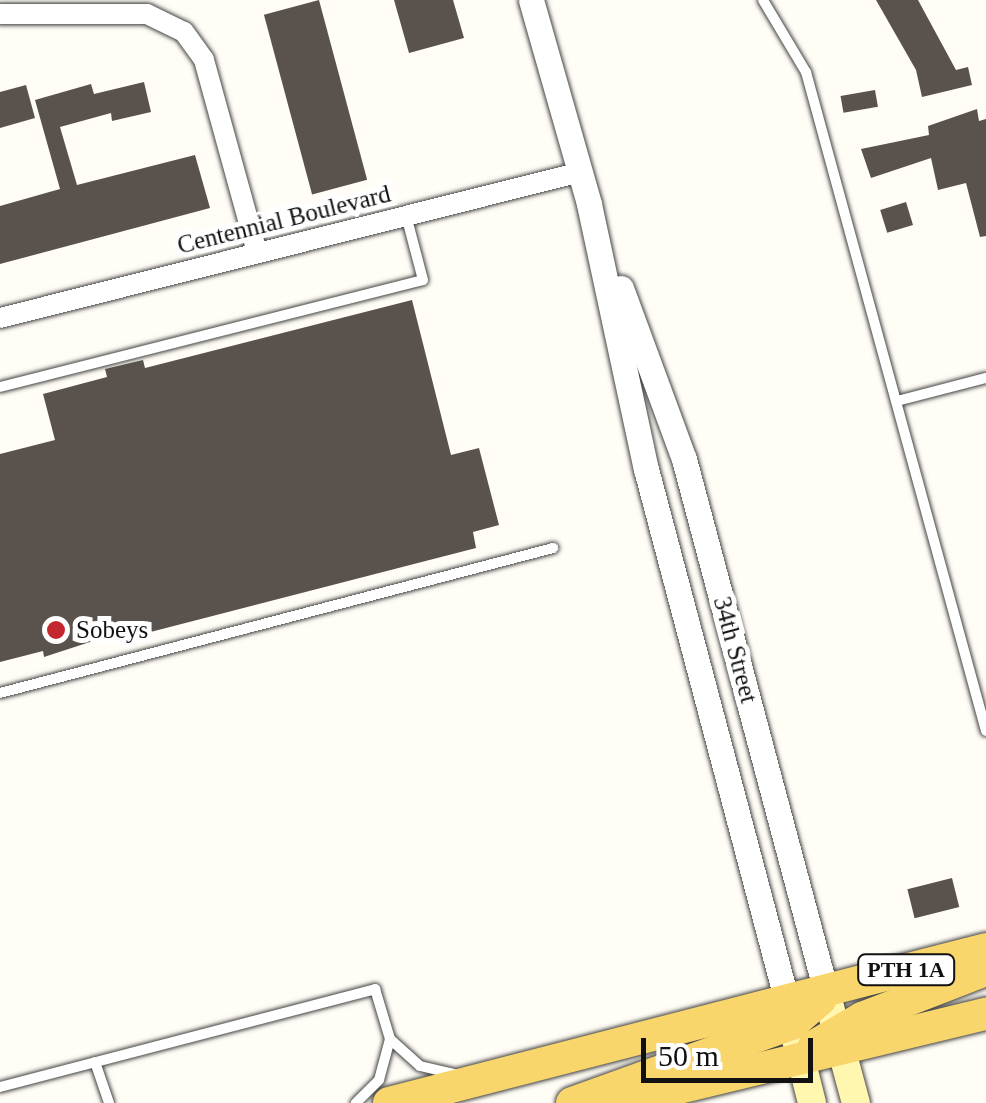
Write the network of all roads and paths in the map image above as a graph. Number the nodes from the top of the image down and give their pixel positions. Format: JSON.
{"nodes":[{"id":1,"x":531,"y":0,"type":"edge"},
{"id":2,"x":762,"y":0,"type":"edge"},
{"id":3,"x":0,"y":14,"type":"edge"},
{"id":4,"x":581,"y":172,"type":"junction"},
{"id":5,"x":589,"y":204,"type":"junction"},
{"id":6,"x":406,"y":216,"type":"junction"},
{"id":7,"x":257,"y":252,"type":"junction"},
{"id":8,"x":0,"y":318,"type":"edge"},
{"id":9,"x":986,"y":378,"type":"edge"},
{"id":10,"x":0,"y":387,"type":"edge"},
{"id":11,"x":897,"y":401,"type":"junction"},
{"id":12,"x":697,"y":508,"type":"junction"},
{"id":13,"x":659,"y":518,"type":"junction"},
{"id":14,"x":553,"y":548,"type":"dead end"},
{"id":15,"x":0,"y":693,"type":"edge"},
{"id":16,"x":986,"y":731,"type":"edge"},
{"id":17,"x":986,"y":949,"type":"edge"},
{"id":18,"x":986,"y":970,"type":"edge"},
{"id":19,"x":826,"y":992,"type":"junction"},
{"id":20,"x":789,"y":1013,"type":"junction"},
{"id":21,"x":986,"y":1014,"type":"edge"},
{"id":22,"x":838,"y":1039,"type":"junction"},
{"id":23,"x":390,"y":1040,"type":"junction"},
{"id":24,"x":800,"y":1059,"type":"junction"},
{"id":25,"x":96,"y":1062,"type":"junction"},
{"id":26,"x":478,"y":1080,"type":"junction"},
{"id":27,"x":0,"y":1087,"type":"edge"},
{"id":28,"x":109,"y":1103,"type":"edge"},
{"id":29,"x":356,"y":1103,"type":"edge"},
{"id":30,"x":388,"y":1103,"type":"edge"},
{"id":31,"x":572,"y":1103,"type":"edge"},
{"id":32,"x":617,"y":1103,"type":"edge"},
{"id":33,"x":812,"y":1103,"type":"edge"},
{"id":34,"x":856,"y":1103,"type":"edge"}],
"edges":[{"from":1,"to":4,"type":"street","name":"34th Street"},
{"from":2,"to":11,"type":"lane"},
{"from":3,"to":7,"type":"street"},
{"from":4,"to":5,"type":"street","name":"34th Street"},
{"from":4,"to":6,"type":"street","name":"Centennial Boulevard"},
{"from":5,"to":12,"type":"street","name":"34th Street"},
{"from":5,"to":13,"type":"street","name":"34th Street"},
{"from":6,"to":7,"type":"street","name":"Centennial Boulevard"},
{"from":6,"to":10,"type":"lane"},
{"from":7,"to":8,"type":"street","name":"Centennial Boulevard"},
{"from":9,"to":11,"type":"lane"},
{"from":11,"to":16,"type":"lane"},
{"from":12,"to":13,"type":"street"},
{"from":12,"to":19,"type":"street","name":"34th Street"},
{"from":13,"to":20,"type":"street","name":"34th Street"},
{"from":14,"to":15,"type":"lane"},
{"from":17,"to":19,"type":"main road","number":"PTH 1A"},
{"from":18,"to":22,"type":"main road"},
{"from":19,"to":20,"type":"main road","number":"PTH 1A"},
{"from":19,"to":22,"type":"main road","name":"34th Street"},
{"from":20,"to":24,"type":"main road","name":"34th Street"},
{"from":20,"to":26,"type":"main road","number":"PTH 1A"},
{"from":20,"to":31,"type":"main road"},
{"from":21,"to":22,"type":"main road","number":"PTH 1A"},
{"from":22,"to":24,"type":"main road","number":"PTH 1A"},
{"from":22,"to":34,"type":"main road","name":"34th Street"},
{"from":23,"to":25,"type":"lane"},
{"from":23,"to":26,"type":"lane"},
{"from":23,"to":29,"type":"lane"},
{"from":24,"to":32,"type":"main road","number":"PTH 1A"},
{"from":24,"to":33,"type":"main road","name":"34th Street"},
{"from":25,"to":27,"type":"lane"},
{"from":25,"to":28,"type":"lane"},
{"from":26,"to":30,"type":"main road","number":"PTH 1A"}]}
